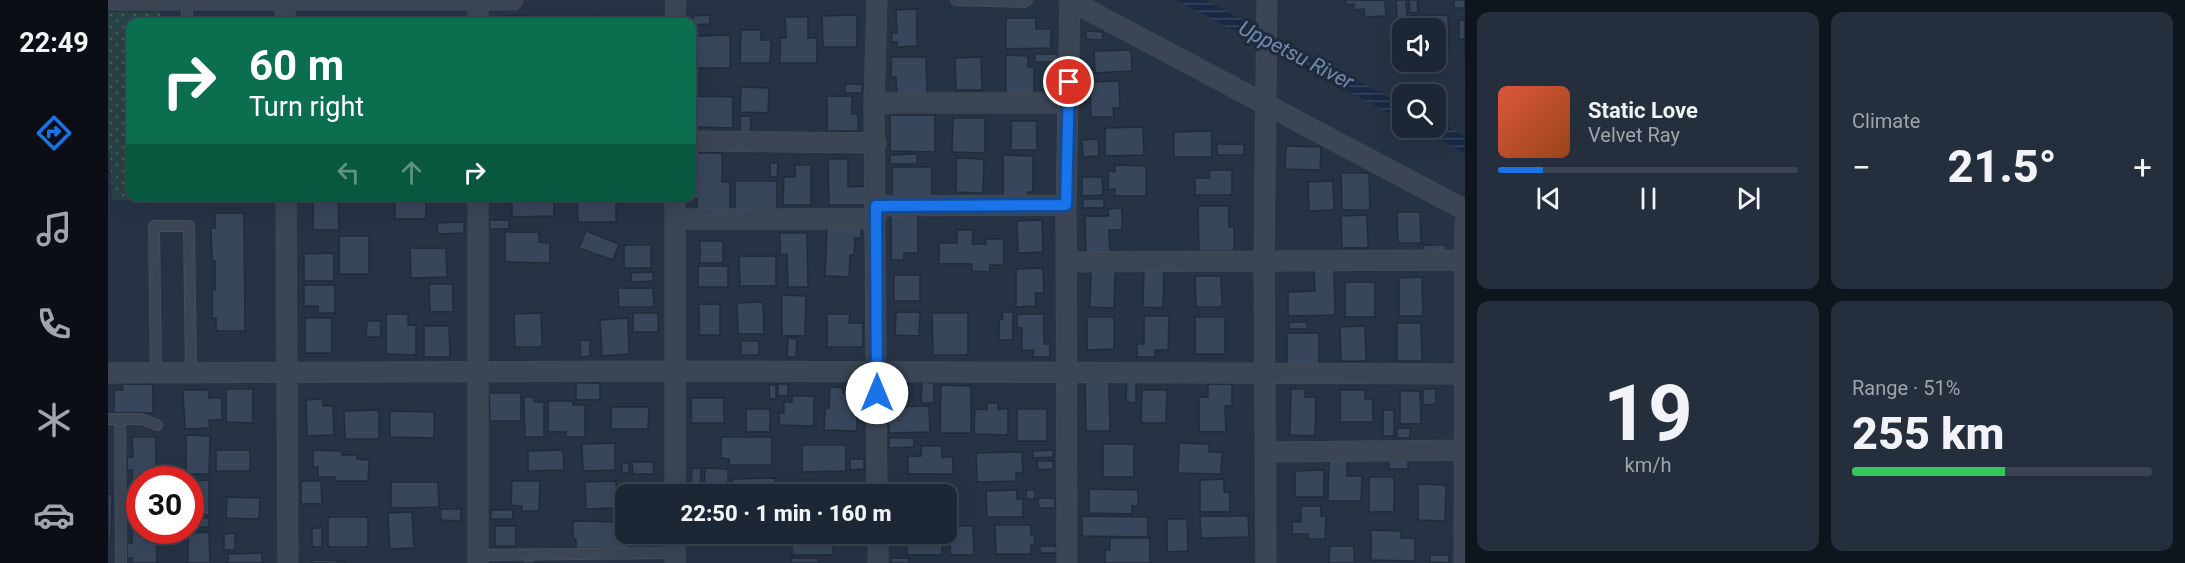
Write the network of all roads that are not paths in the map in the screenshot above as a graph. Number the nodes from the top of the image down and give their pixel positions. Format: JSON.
{"nodes":[{"id":1,"x":108,"y":0,"type":"edge"},
{"id":2,"x":187,"y":0,"type":"edge"},
{"id":3,"x":285,"y":0,"type":"edge"},
{"id":4,"x":478,"y":0,"type":"edge"},
{"id":5,"x":513,"y":0,"type":"edge"},
{"id":6,"x":676,"y":0,"type":"edge"},
{"id":7,"x":877,"y":0,"type":"edge"},
{"id":8,"x":956,"y":0,"type":"edge"},
{"id":9,"x":1027,"y":0,"type":"edge"},
{"id":10,"x":1070,"y":0,"type":"edge"},
{"id":11,"x":1267,"y":0,"type":"edge"},
{"id":12,"x":187,"y":18,"type":"edge"},
{"id":13,"x":285,"y":18,"type":"edge"},
{"id":14,"x":478,"y":18,"type":"edge"},
{"id":15,"x":675,"y":18,"type":"edge"},
{"id":16,"x":874,"y":103,"type":"junction"},
{"id":17,"x":1069,"y":103,"type":"junction"},
{"id":18,"x":1265,"y":104,"type":"junction"},
{"id":19,"x":696,"y":141,"type":"edge"},
{"id":20,"x":876,"y":143,"type":"junction"},
{"id":21,"x":286,"y":201,"type":"edge"},
{"id":22,"x":478,"y":201,"type":"edge"},
{"id":23,"x":675,"y":201,"type":"edge"},
{"id":24,"x":1066,"y":205,"type":"junction"},
{"id":25,"x":1465,"y":210,"type":"edge"},
{"id":26,"x":876,"y":213,"type":"junction"},
{"id":27,"x":675,"y":219,"type":"junction"},
{"id":28,"x":1465,"y":224,"type":"edge"},
{"id":29,"x":1465,"y":260,"type":"edge"},
{"id":30,"x":1264,"y":261,"type":"junction"},
{"id":31,"x":1066,"y":262,"type":"junction"},
{"id":32,"x":477,"y":371,"type":"junction"},
{"id":33,"x":676,"y":371,"type":"junction"},
{"id":34,"x":108,"y":373,"type":"edge"},
{"id":35,"x":156,"y":373,"type":"junction"},
{"id":36,"x":191,"y":373,"type":"junction"},
{"id":37,"x":288,"y":373,"type":"junction"},
{"id":38,"x":877,"y":373,"type":"junction"},
{"id":39,"x":1265,"y":373,"type":"junction"},
{"id":40,"x":1066,"y":374,"type":"junction"},
{"id":41,"x":1464,"y":374,"type":"edge"},
{"id":42,"x":108,"y":419,"type":"edge"},
{"id":43,"x":120,"y":420,"type":"junction"},
{"id":44,"x":157,"y":425,"type":"dead end"},
{"id":45,"x":1464,"y":450,"type":"edge"},
{"id":46,"x":1267,"y":452,"type":"junction"},
{"id":47,"x":675,"y":484,"type":"edge"},
{"id":48,"x":878,"y":484,"type":"edge"},
{"id":49,"x":878,"y":544,"type":"edge"},
{"id":50,"x":675,"y":550,"type":"edge"},
{"id":51,"x":478,"y":559,"type":"edge"},
{"id":52,"x":121,"y":563,"type":"edge"},
{"id":53,"x":288,"y":563,"type":"edge"},
{"id":54,"x":878,"y":563,"type":"edge"},
{"id":55,"x":1067,"y":563,"type":"edge"},
{"id":56,"x":1266,"y":563,"type":"edge"},
{"id":57,"x":1464,"y":563,"type":"edge"}],
"edges":[{"from":1,"to":2,"type":"street"},
{"from":2,"to":3,"type":"street"},
{"from":2,"to":12,"type":"lane"},
{"from":3,"to":4,"type":"street"},
{"from":3,"to":13,"type":"street"},
{"from":4,"to":5,"type":"street"},
{"from":4,"to":14,"type":"street"},
{"from":6,"to":15,"type":"street"},
{"from":7,"to":16,"type":"street"},
{"from":8,"to":9,"type":"lane"},
{"from":10,"to":17,"type":"street"},
{"from":10,"to":18,"type":"street"},
{"from":11,"to":18,"type":"street"},
{"from":16,"to":17,"type":"street"},
{"from":16,"to":20,"type":"street"},
{"from":17,"to":24,"type":"street"},
{"from":18,"to":25,"type":"street"},
{"from":18,"to":30,"type":"street"},
{"from":19,"to":20,"type":"street"},
{"from":20,"to":26,"type":"street"},
{"from":21,"to":37,"type":"street"},
{"from":22,"to":32,"type":"street"},
{"from":23,"to":27,"type":"street"},
{"from":24,"to":26,"type":"street"},
{"from":24,"to":31,"type":"street"},
{"from":26,"to":27,"type":"street"},
{"from":26,"to":38,"type":"street"},
{"from":27,"to":33,"type":"street"},
{"from":28,"to":29,"type":"street"},
{"from":29,"to":30,"type":"street"},
{"from":29,"to":41,"type":"street"},
{"from":30,"to":31,"type":"street"},
{"from":30,"to":39,"type":"street"},
{"from":31,"to":40,"type":"street"},
{"from":32,"to":33,"type":"street"},
{"from":32,"to":37,"type":"street"},
{"from":32,"to":51,"type":"street"},
{"from":33,"to":38,"type":"street"},
{"from":33,"to":47,"type":"street"},
{"from":34,"to":35,"type":"street"},
{"from":35,"to":36,"type":"street"},
{"from":35,"to":36,"type":"lane"},
{"from":36,"to":37,"type":"street"},
{"from":37,"to":53,"type":"street"},
{"from":38,"to":40,"type":"street"},
{"from":38,"to":48,"type":"street"},
{"from":39,"to":40,"type":"street"},
{"from":39,"to":41,"type":"street"},
{"from":39,"to":46,"type":"street"},
{"from":40,"to":55,"type":"street"},
{"from":41,"to":45,"type":"street"},
{"from":42,"to":43,"type":"lane"},
{"from":43,"to":44,"type":"lane"},
{"from":43,"to":52,"type":"lane"},
{"from":45,"to":46,"type":"street"},
{"from":45,"to":57,"type":"street"},
{"from":46,"to":56,"type":"street"},
{"from":49,"to":54,"type":"street"},
{"from":50,"to":51,"type":"lane"}]}
